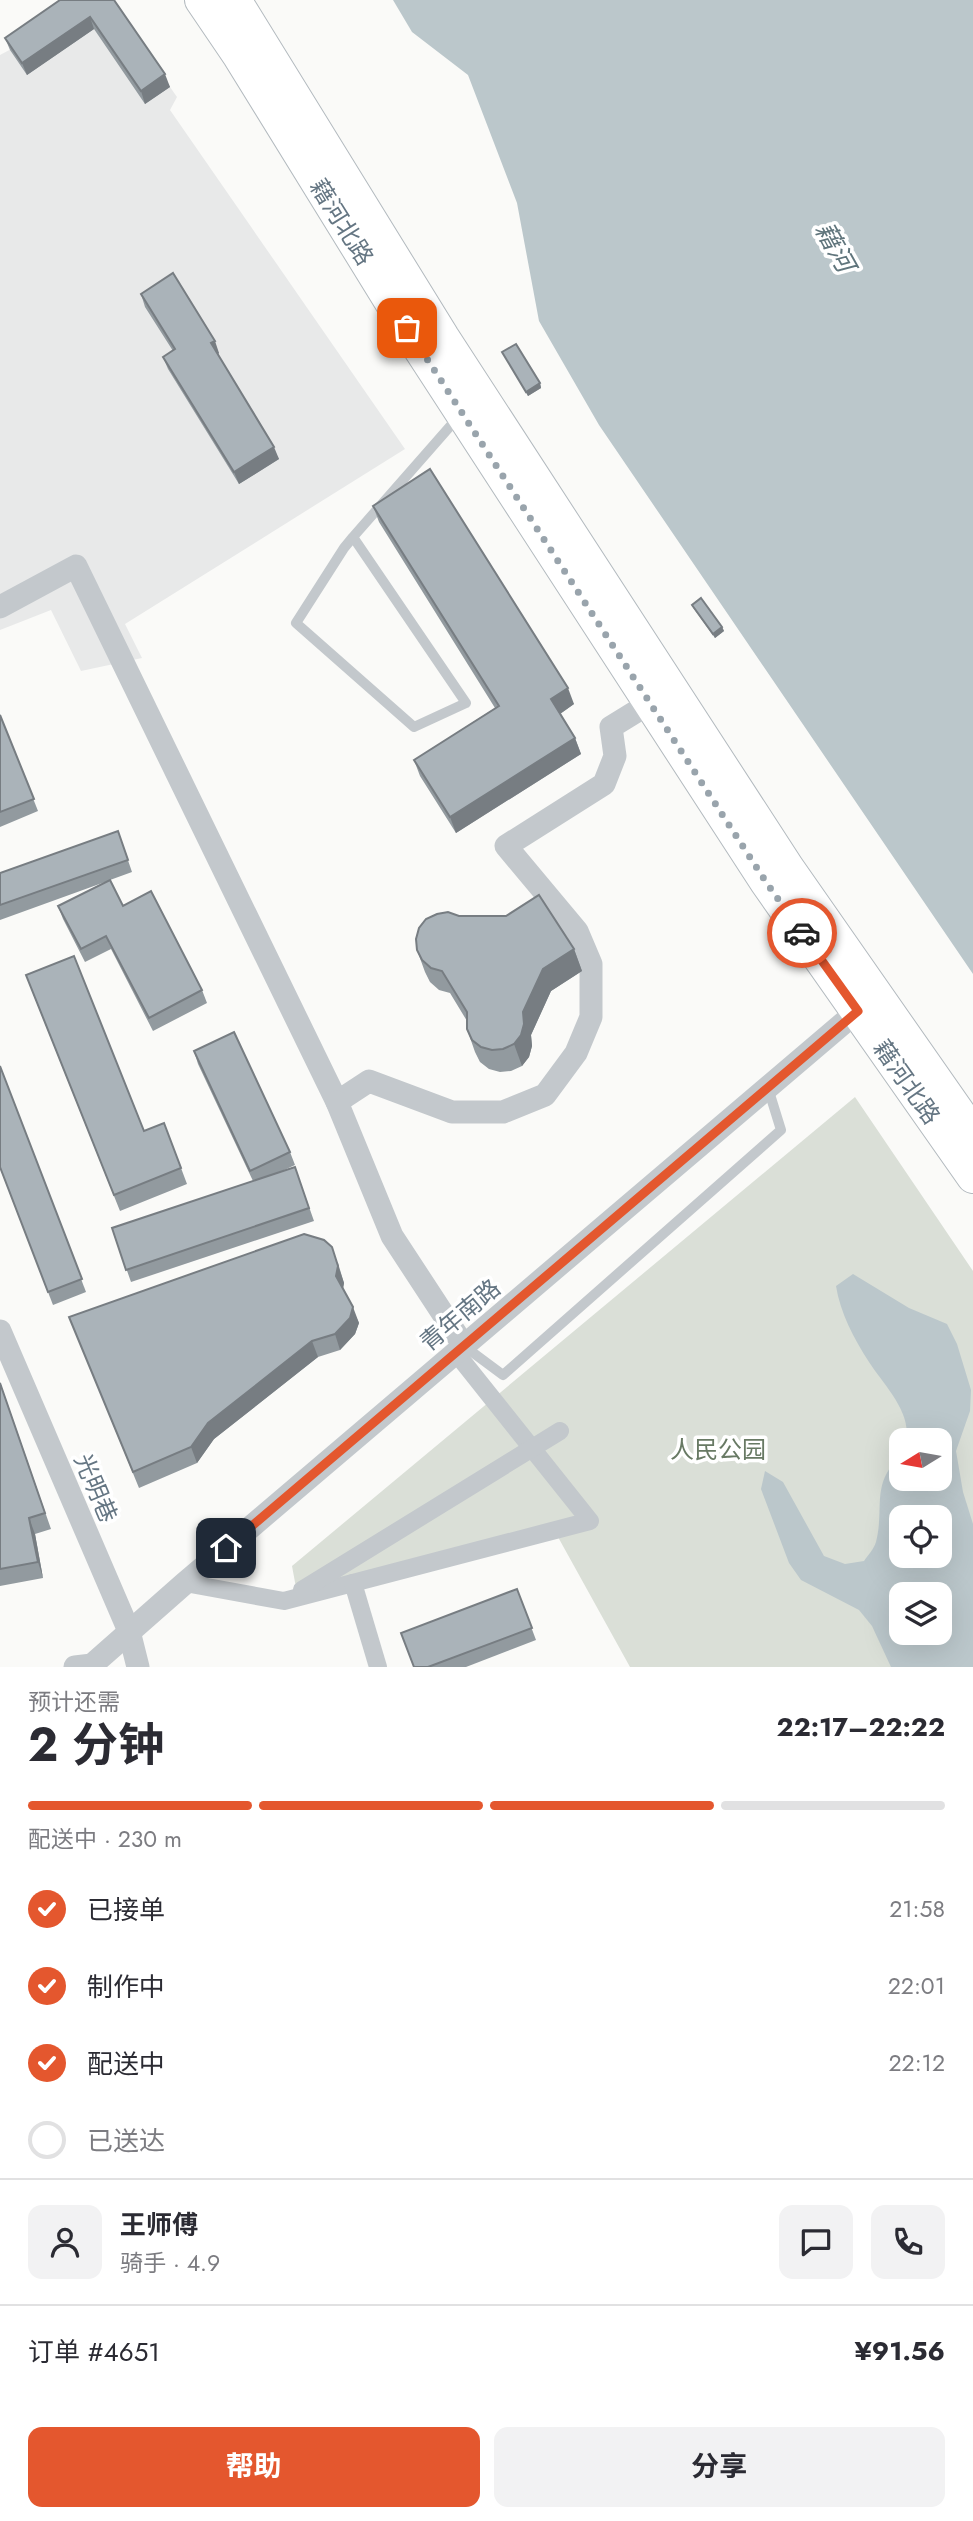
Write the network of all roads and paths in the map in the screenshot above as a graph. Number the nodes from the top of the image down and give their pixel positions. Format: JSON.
{"nodes":[{"id":1,"x":201,"y":0,"type":"edge"},
{"id":2,"x":235,"y":0,"type":"edge"},
{"id":3,"x":461,"y":413,"type":"junction"},
{"id":4,"x":353,"y":537,"type":"junction"},
{"id":5,"x":0,"y":607,"type":"edge"},
{"id":6,"x":650,"y":703,"type":"junction"},
{"id":7,"x":867,"y":1003,"type":"junction"},
{"id":8,"x":768,"y":1088,"type":"junction"},
{"id":9,"x":337,"y":1102,"type":"junction"},
{"id":10,"x":973,"y":1133,"type":"edge"},
{"id":11,"x":973,"y":1177,"type":"edge"},
{"id":12,"x":0,"y":1331,"type":"edge"},
{"id":13,"x":460,"y":1349,"type":"junction"},
{"id":14,"x":560,"y":1431,"type":"dead end"},
{"id":15,"x":532,"y":1449,"type":"junction"},
{"id":16,"x":185,"y":1583,"type":"junction"},
{"id":17,"x":353,"y":1583,"type":"junction"},
{"id":18,"x":284,"y":1601,"type":"junction"},
{"id":19,"x":128,"y":1631,"type":"junction"},
{"id":20,"x":75,"y":1667,"type":"edge"},
{"id":21,"x":138,"y":1667,"type":"edge"},
{"id":22,"x":378,"y":1667,"type":"edge"}],
"edges":[{"from":1,"to":3,"type":"main road","name":"藉河北路"},
{"from":2,"to":7,"type":"main road","name":"藉河北路"},
{"from":3,"to":4,"type":"lane"},
{"from":3,"to":6,"type":"main road","name":"藉河北路"},
{"from":4,"to":4,"type":"lane"},
{"from":5,"to":9,"type":"street"},
{"from":6,"to":7,"type":"main road","name":"藉河北路"},
{"from":6,"to":9,"type":"street"},
{"from":7,"to":8,"type":"street","name":"青年南路"},
{"from":7,"to":10,"type":"main road","name":"藉河北路"},
{"from":7,"to":11,"type":"main road","name":"藉河北路"},
{"from":8,"to":13,"type":"street","name":"青年南路"},
{"from":8,"to":13,"type":"lane"},
{"from":9,"to":13,"type":"street"},
{"from":12,"to":19,"type":"street","name":"光明巷"},
{"from":13,"to":15,"type":"street"},
{"from":13,"to":16,"type":"street","name":"青年南路"},
{"from":14,"to":15,"type":"street"},
{"from":15,"to":17,"type":"street"},
{"from":15,"to":18,"type":"street"},
{"from":16,"to":18,"type":"street"},
{"from":16,"to":19,"type":"street","name":"青年南路"},
{"from":17,"to":18,"type":"street"},
{"from":17,"to":22,"type":"street"},
{"from":19,"to":20,"type":"street","name":"青年南路"},
{"from":19,"to":21,"type":"street","name":"光明巷"}]}
